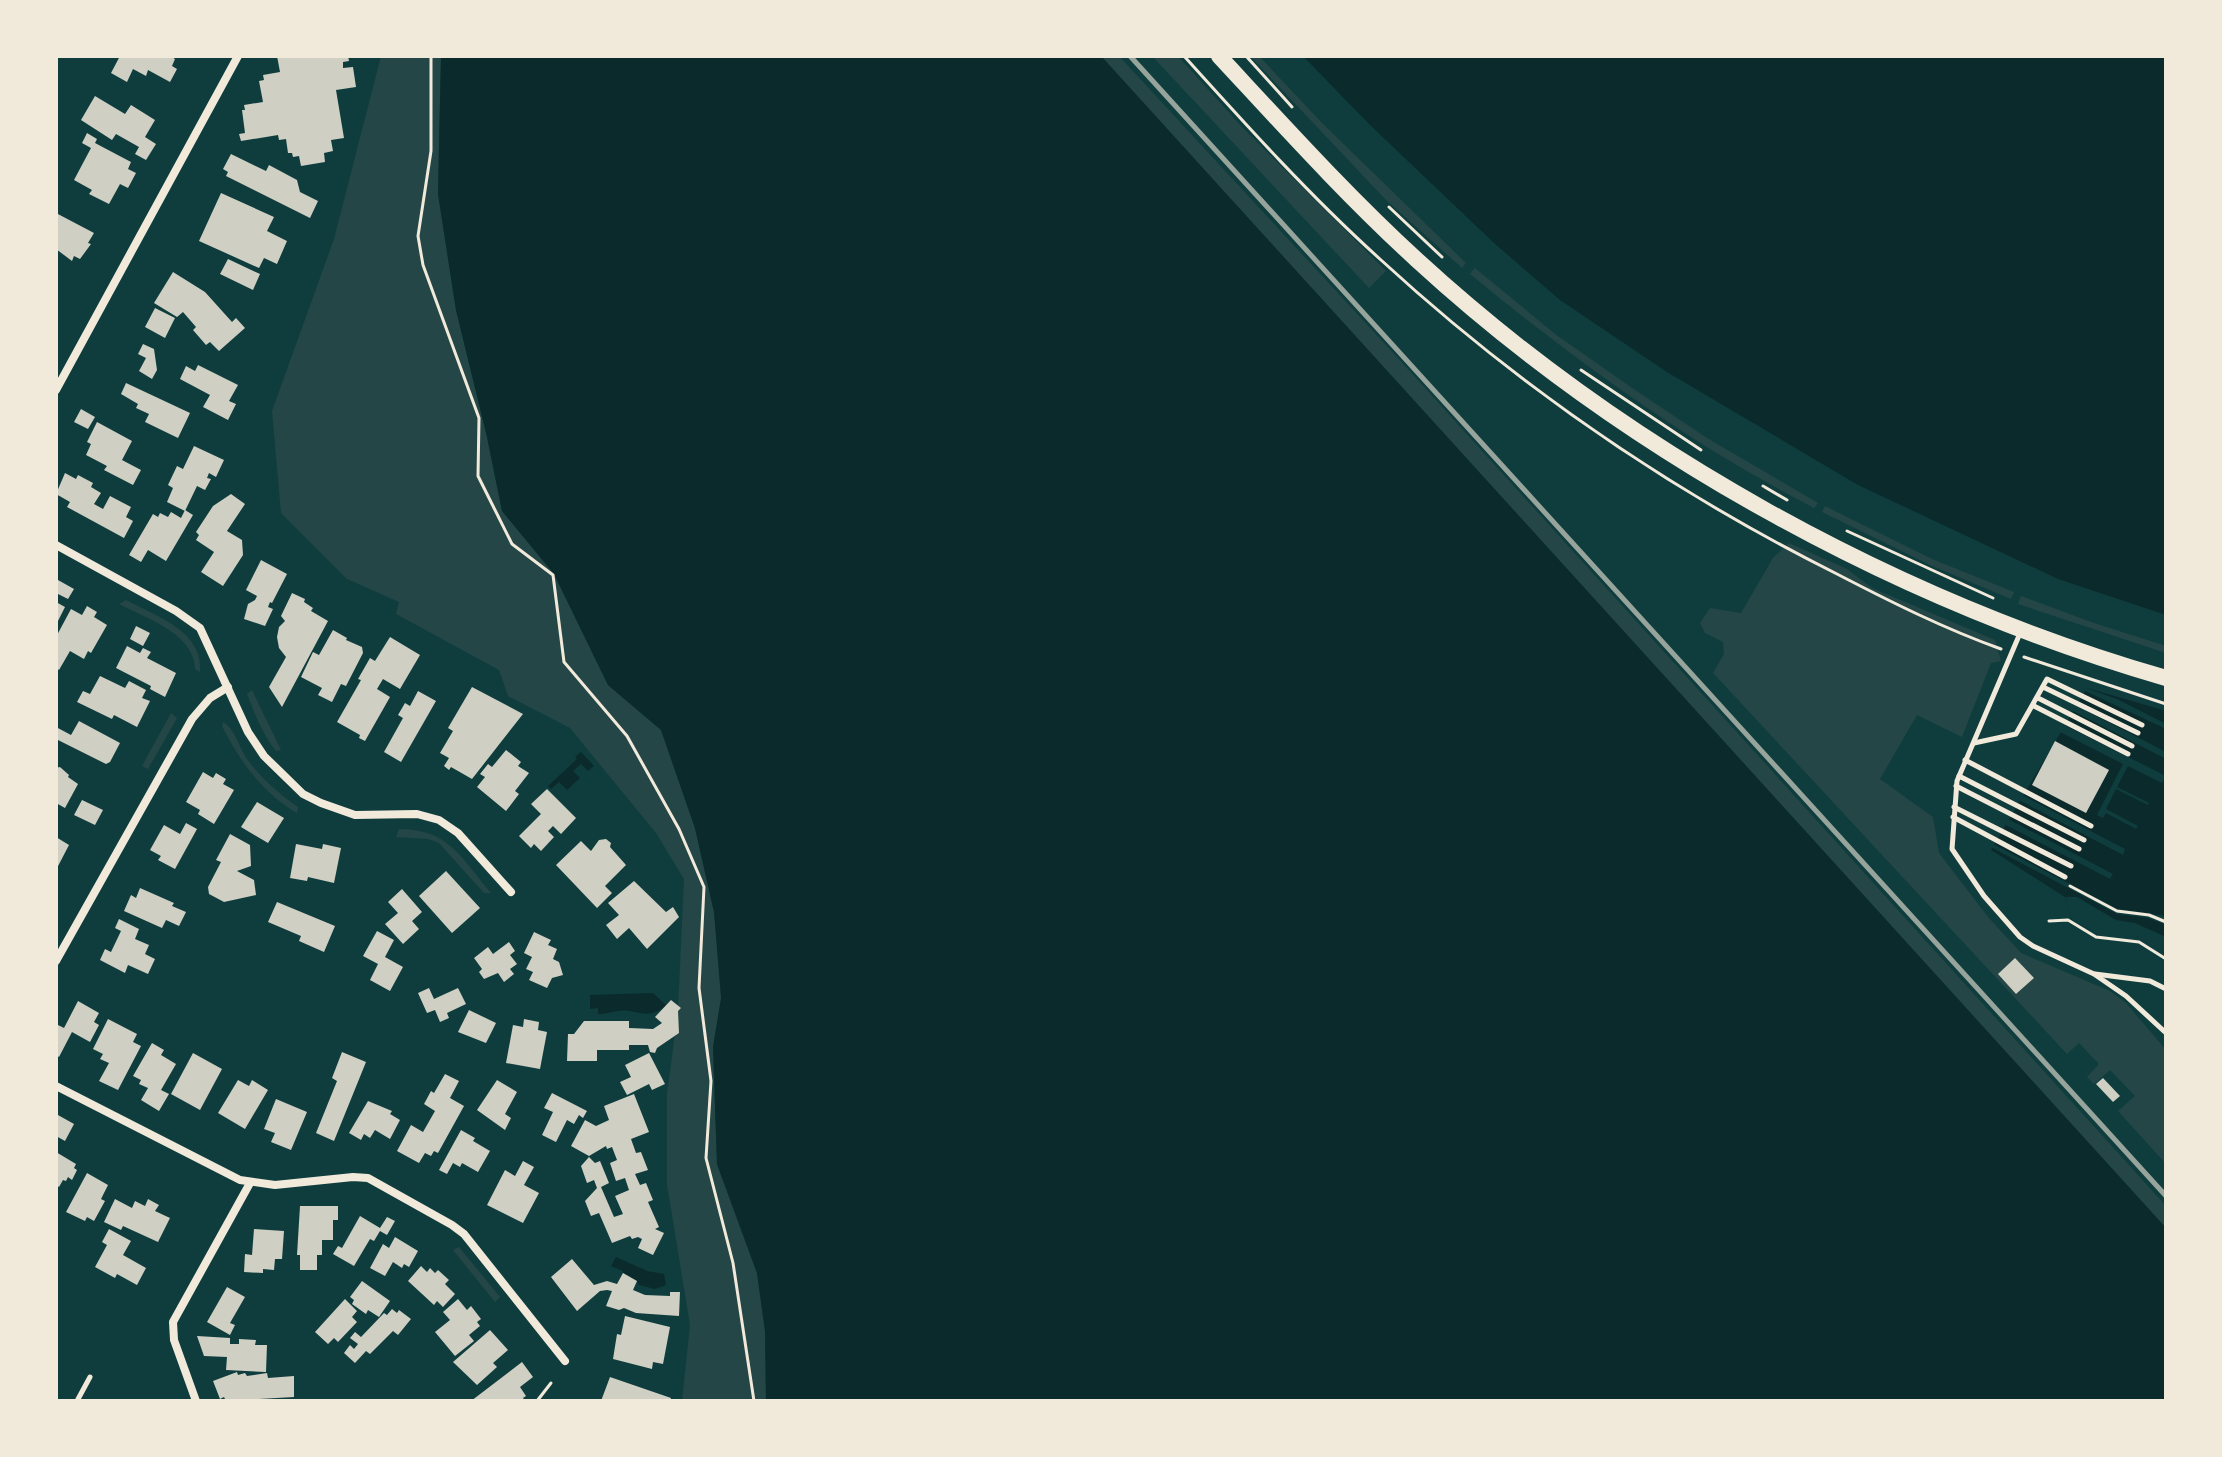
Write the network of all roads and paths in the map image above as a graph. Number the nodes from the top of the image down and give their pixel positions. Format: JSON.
{"nodes":[{"id":1,"x":238,"y":56,"type":"edge"},
{"id":2,"x":431,"y":56,"type":"edge"},
{"id":3,"x":1219,"y":56,"type":"edge"},
{"id":4,"x":1246,"y":56,"type":"edge"},
{"id":5,"x":1298,"y":114,"type":"dead end"},
{"id":6,"x":1384,"y":203,"type":"dead end"},
{"id":7,"x":1443,"y":258,"type":"dead end"},
{"id":8,"x":1579,"y":368,"type":"dead end"},
{"id":9,"x":56,"y":390,"type":"edge"},
{"id":10,"x":1702,"y":451,"type":"dead end"},
{"id":11,"x":1753,"y":481,"type":"dead end"},
{"id":12,"x":1793,"y":503,"type":"dead end"},
{"id":13,"x":1847,"y":532,"type":"dead end"},
{"id":14,"x":56,"y":545,"type":"edge"},
{"id":15,"x":2001,"y":601,"type":"dead end"},
{"id":16,"x":2021,"y":630,"type":"junction"},
{"id":17,"x":2166,"y":678,"type":"edge"},
{"id":18,"x":228,"y":687,"type":"junction"},
{"id":19,"x":2043,"y":687,"type":"junction"},
{"id":20,"x":2038,"y":698,"type":"junction"},
{"id":21,"x":2034,"y":706,"type":"junction"},
{"id":22,"x":2142,"y":725,"type":"dead end"},
{"id":23,"x":2138,"y":733,"type":"dead end"},
{"id":24,"x":1973,"y":744,"type":"junction"},
{"id":25,"x":2132,"y":746,"type":"dead end"},
{"id":26,"x":2128,"y":754,"type":"dead end"},
{"id":27,"x":1965,"y":760,"type":"junction"},
{"id":28,"x":1959,"y":776,"type":"junction"},
{"id":29,"x":1956,"y":786,"type":"junction"},
{"id":30,"x":1954,"y":807,"type":"junction"},
{"id":31,"x":1953,"y":817,"type":"junction"},
{"id":32,"x":2091,"y":826,"type":"dead end"},
{"id":33,"x":2084,"y":840,"type":"dead end"},
{"id":34,"x":2079,"y":849,"type":"dead end"},
{"id":35,"x":2071,"y":866,"type":"dead end"},
{"id":36,"x":2065,"y":877,"type":"dead end"},
{"id":37,"x":511,"y":892,"type":"dead end"},
{"id":38,"x":2049,"y":921,"type":"dead end"},
{"id":39,"x":2166,"y":959,"type":"edge"},
{"id":40,"x":56,"y":961,"type":"edge"},
{"id":41,"x":2094,"y":974,"type":"junction"},
{"id":42,"x":2166,"y":989,"type":"edge"},
{"id":43,"x":2166,"y":1033,"type":"edge"},
{"id":44,"x":56,"y":1086,"type":"edge"},
{"id":45,"x":250,"y":1183,"type":"junction"},
{"id":46,"x":565,"y":1361,"type":"dead end"},
{"id":47,"x":90,"y":1377,"type":"dead end"},
{"id":48,"x":551,"y":1383,"type":"dead end"},
{"id":49,"x":77,"y":1401,"type":"edge"},
{"id":50,"x":196,"y":1401,"type":"edge"},
{"id":51,"x":537,"y":1401,"type":"edge"},
{"id":52,"x":754,"y":1401,"type":"edge"}],
"edges":[{"from":1,"to":9,"type":"street"},
{"from":2,"to":52,"type":"path"},
{"from":3,"to":16,"type":"main road"},
{"from":4,"to":5,"type":"path"},
{"from":6,"to":7,"type":"path"},
{"from":8,"to":10,"type":"path"},
{"from":11,"to":12,"type":"path"},
{"from":13,"to":15,"type":"path"},
{"from":14,"to":18,"type":"street"},
{"from":16,"to":17,"type":"main road"},
{"from":16,"to":24,"type":"lane"},
{"from":18,"to":37,"type":"street"},
{"from":18,"to":40,"type":"street"},
{"from":19,"to":20,"type":"lane"},
{"from":19,"to":22,"type":"lane"},
{"from":19,"to":23,"type":"lane"},
{"from":20,"to":21,"type":"lane"},
{"from":20,"to":25,"type":"lane"},
{"from":21,"to":24,"type":"lane"},
{"from":21,"to":26,"type":"lane"},
{"from":24,"to":27,"type":"lane"},
{"from":27,"to":28,"type":"lane"},
{"from":27,"to":32,"type":"lane"},
{"from":28,"to":29,"type":"lane"},
{"from":28,"to":33,"type":"lane"},
{"from":29,"to":30,"type":"lane"},
{"from":29,"to":34,"type":"lane"},
{"from":30,"to":31,"type":"lane"},
{"from":30,"to":35,"type":"lane"},
{"from":31,"to":36,"type":"lane"},
{"from":31,"to":41,"type":"lane"},
{"from":38,"to":39,"type":"path"},
{"from":41,"to":42,"type":"lane"},
{"from":41,"to":43,"type":"lane"},
{"from":44,"to":45,"type":"street"},
{"from":45,"to":46,"type":"street"},
{"from":45,"to":50,"type":"street"},
{"from":47,"to":49,"type":"lane"},
{"from":48,"to":51,"type":"path"}]}
